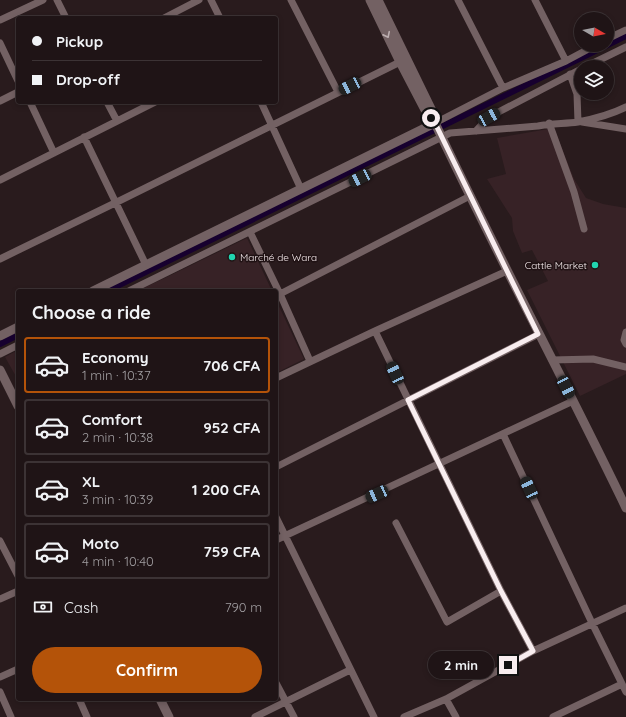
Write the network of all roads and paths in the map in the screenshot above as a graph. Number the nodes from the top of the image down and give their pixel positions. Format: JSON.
{"nodes":[{"id":1,"x":43,"y":0,"type":"edge"},
{"id":2,"x":57,"y":0,"type":"edge"},
{"id":3,"x":199,"y":0,"type":"edge"},
{"id":4,"x":211,"y":0,"type":"edge"},
{"id":5,"x":291,"y":0,"type":"edge"},
{"id":6,"x":370,"y":0,"type":"edge"},
{"id":7,"x":378,"y":0,"type":"edge"},
{"id":8,"x":458,"y":0,"type":"edge"},
{"id":9,"x":535,"y":0,"type":"edge"},
{"id":10,"x":65,"y":16,"type":"edge"},
{"id":11,"x":168,"y":16,"type":"edge"},
{"id":12,"x":219,"y":16,"type":"edge"},
{"id":13,"x":0,"y":20,"type":"edge"},
{"id":14,"x":626,"y":30,"type":"edge"},
{"id":15,"x":614,"y":36,"type":"edge"},
{"id":16,"x":0,"y":43,"type":"edge"},
{"id":17,"x":626,"y":47,"type":"edge"},
{"id":18,"x":583,"y":52,"type":"edge"},
{"id":19,"x":599,"y":60,"type":"edge"},
{"id":20,"x":566,"y":61,"type":"junction"},
{"id":21,"x":400,"y":62,"type":"junction"},
{"id":22,"x":574,"y":72,"type":"edge"},
{"id":23,"x":570,"y":74,"type":"junction"},
{"id":24,"x":16,"y":77,"type":"edge"},
{"id":25,"x":503,"y":88,"type":"junction"},
{"id":26,"x":338,"y":92,"type":"junction"},
{"id":27,"x":16,"y":93,"type":"edge"},
{"id":28,"x":0,"y":101,"type":"edge"},
{"id":29,"x":31,"y":104,"type":"edge"},
{"id":30,"x":108,"y":104,"type":"edge"},
{"id":31,"x":151,"y":104,"type":"edge"},
{"id":32,"x":262,"y":104,"type":"edge"},
{"id":33,"x":626,"y":107,"type":"edge"},
{"id":34,"x":117,"y":121,"type":"junction"},
{"id":35,"x":578,"y":122,"type":"junction"},
{"id":36,"x":549,"y":123,"type":"junction"},
{"id":37,"x":272,"y":124,"type":"junction"},
{"id":38,"x":439,"y":130,"type":"junction"},
{"id":39,"x":626,"y":130,"type":"edge"},
{"id":40,"x":476,"y":131,"type":"junction"},
{"id":41,"x":84,"y":137,"type":"junction"},
{"id":42,"x":54,"y":153,"type":"junction"},
{"id":43,"x":0,"y":180,"type":"edge"},
{"id":44,"x":301,"y":189,"type":"junction"},
{"id":45,"x":470,"y":196,"type":"junction"},
{"id":46,"x":116,"y":203,"type":"junction"},
{"id":47,"x":584,"y":229,"type":"dead end"},
{"id":48,"x":250,"y":232,"type":"junction"},
{"id":49,"x":0,"y":259,"type":"edge"},
{"id":50,"x":146,"y":265,"type":"junction"},
{"id":51,"x":507,"y":271,"type":"junction"},
{"id":52,"x":97,"y":289,"type":"edge"},
{"id":53,"x":133,"y":289,"type":"edge"},
{"id":54,"x":278,"y":289,"type":"edge"},
{"id":55,"x":278,"y":290,"type":"edge"},
{"id":56,"x":280,"y":294,"type":"junction"},
{"id":57,"x":16,"y":328,"type":"edge"},
{"id":58,"x":375,"y":331,"type":"junction"},
{"id":59,"x":626,"y":332,"type":"edge"},
{"id":60,"x":538,"y":334,"type":"junction"},
{"id":61,"x":0,"y":336,"type":"edge"},
{"id":62,"x":626,"y":344,"type":"edge"},
{"id":63,"x":16,"y":346,"type":"edge"},
{"id":64,"x":0,"y":354,"type":"edge"},
{"id":65,"x":552,"y":360,"type":"junction"},
{"id":66,"x":310,"y":361,"type":"junction"},
{"id":67,"x":626,"y":367,"type":"edge"},
{"id":68,"x":0,"y":370,"type":"edge"},
{"id":69,"x":278,"y":377,"type":"edge"},
{"id":70,"x":408,"y":400,"type":"junction"},
{"id":71,"x":573,"y":401,"type":"junction"},
{"id":72,"x":16,"y":402,"type":"edge"},
{"id":73,"x":503,"y":434,"type":"junction"},
{"id":74,"x":439,"y":464,"type":"junction"},
{"id":75,"x":278,"y":466,"type":"edge"},
{"id":76,"x":626,"y":508,"type":"edge"},
{"id":77,"x":278,"y":521,"type":"edge"},
{"id":78,"x":396,"y":523,"type":"dead end"},
{"id":79,"x":285,"y":535,"type":"junction"},
{"id":80,"x":278,"y":539,"type":"edge"},
{"id":81,"x":0,"y":541,"type":"edge"},
{"id":82,"x":16,"y":572,"type":"edge"},
{"id":83,"x":501,"y":591,"type":"junction"},
{"id":84,"x":16,"y":592,"type":"edge"},
{"id":85,"x":0,"y":600,"type":"edge"},
{"id":86,"x":626,"y":608,"type":"edge"},
{"id":87,"x":592,"y":623,"type":"junction"},
{"id":88,"x":533,"y":651,"type":"junction"},
{"id":89,"x":16,"y":669,"type":"edge"},
{"id":90,"x":350,"y":670,"type":"junction"},
{"id":91,"x":0,"y":677,"type":"edge"},
{"id":92,"x":622,"y":684,"type":"junction"},
{"id":93,"x":278,"y":687,"type":"edge"},
{"id":94,"x":0,"y":692,"type":"edge"},
{"id":95,"x":626,"y":692,"type":"edge"},
{"id":96,"x":446,"y":699,"type":"junction"},
{"id":97,"x":80,"y":701,"type":"edge"},
{"id":98,"x":161,"y":701,"type":"edge"},
{"id":99,"x":285,"y":701,"type":"junction"},
{"id":100,"x":11,"y":717,"type":"edge"},
{"id":101,"x":87,"y":717,"type":"edge"},
{"id":102,"x":169,"y":717,"type":"edge"},
{"id":103,"x":255,"y":717,"type":"edge"},
{"id":104,"x":294,"y":717,"type":"edge"},
{"id":105,"x":374,"y":717,"type":"edge"},
{"id":106,"x":404,"y":717,"type":"edge"},
{"id":107,"x":456,"y":717,"type":"edge"},
{"id":108,"x":553,"y":717,"type":"edge"}],
"edges":[{"from":1,"to":13,"type":"street"},
{"from":2,"to":10,"type":"street"},
{"from":3,"to":11,"type":"street"},
{"from":4,"to":12,"type":"street"},
{"from":5,"to":26,"type":"street"},
{"from":6,"to":21,"type":"street","one_way":true},
{"from":7,"to":38,"type":"street"},
{"from":8,"to":25,"type":"street"},
{"from":9,"to":20,"type":"street"},
{"from":14,"to":15,"type":"street"},
{"from":16,"to":24,"type":"street"},
{"from":17,"to":19,"type":"street"},
{"from":18,"to":20,"type":"street"},
{"from":20,"to":25,"type":"street"},
{"from":21,"to":26,"type":"street"},
{"from":21,"to":38,"type":"street"},
{"from":22,"to":23,"type":"street"},
{"from":23,"to":35,"type":"street"},
{"from":23,"to":40,"type":"street"},
{"from":25,"to":38,"type":"street"},
{"from":26,"to":37,"type":"street"},
{"from":27,"to":28,"type":"street"},
{"from":29,"to":42,"type":"street"},
{"from":30,"to":34,"type":"street"},
{"from":31,"to":34,"type":"street"},
{"from":32,"to":37,"type":"street"},
{"from":33,"to":35,"type":"street"},
{"from":34,"to":41,"type":"street"},
{"from":35,"to":36,"type":"street"},
{"from":35,"to":39,"type":"street"},
{"from":36,"to":40,"type":"street"},
{"from":36,"to":47,"type":"street"},
{"from":37,"to":44,"type":"street"},
{"from":37,"to":46,"type":"street"},
{"from":38,"to":40,"type":"street"},
{"from":38,"to":44,"type":"street"},
{"from":38,"to":45,"type":"street"},
{"from":38,"to":48,"type":"street"},
{"from":41,"to":42,"type":"street"},
{"from":41,"to":46,"type":"street"},
{"from":42,"to":43,"type":"street"},
{"from":44,"to":50,"type":"street"},
{"from":45,"to":51,"type":"street"},
{"from":45,"to":56,"type":"street"},
{"from":46,"to":49,"type":"street"},
{"from":46,"to":50,"type":"street"},
{"from":48,"to":53,"type":"street"},
{"from":48,"to":54,"type":"street"},
{"from":50,"to":52,"type":"street"},
{"from":51,"to":58,"type":"street"},
{"from":51,"to":60,"type":"street"},
{"from":55,"to":56,"type":"street"},
{"from":56,"to":66,"type":"street"},
{"from":57,"to":61,"type":"street"},
{"from":58,"to":66,"type":"street"},
{"from":58,"to":70,"type":"street"},
{"from":59,"to":62,"type":"street"},
{"from":60,"to":65,"type":"street"},
{"from":60,"to":70,"type":"street"},
{"from":63,"to":64,"type":"street"},
{"from":65,"to":67,"type":"street"},
{"from":65,"to":71,"type":"street"},
{"from":66,"to":69,"type":"street"},
{"from":68,"to":72,"type":"street"},
{"from":70,"to":74,"type":"street"},
{"from":70,"to":75,"type":"street"},
{"from":71,"to":73,"type":"street"},
{"from":71,"to":76,"type":"street"},
{"from":73,"to":74,"type":"street"},
{"from":73,"to":87,"type":"street"},
{"from":74,"to":79,"type":"street"},
{"from":74,"to":83,"type":"street"},
{"from":77,"to":79,"type":"street"},
{"from":78,"to":83,"type":"street"},
{"from":79,"to":80,"type":"street"},
{"from":79,"to":90,"type":"street"},
{"from":81,"to":82,"type":"street"},
{"from":83,"to":88,"type":"street"},
{"from":84,"to":85,"type":"street"},
{"from":86,"to":87,"type":"street"},
{"from":87,"to":88,"type":"street"},
{"from":87,"to":92,"type":"street"},
{"from":88,"to":96,"type":"street"},
{"from":89,"to":91,"type":"street"},
{"from":90,"to":99,"type":"street"},
{"from":90,"to":105,"type":"street"},
{"from":92,"to":95,"type":"street"},
{"from":92,"to":108,"type":"street"},
{"from":93,"to":99,"type":"street"},
{"from":94,"to":100,"type":"street"},
{"from":96,"to":106,"type":"street"},
{"from":96,"to":107,"type":"street"},
{"from":97,"to":101,"type":"street"},
{"from":98,"to":102,"type":"street"},
{"from":99,"to":103,"type":"street"},
{"from":99,"to":104,"type":"street"}]}
